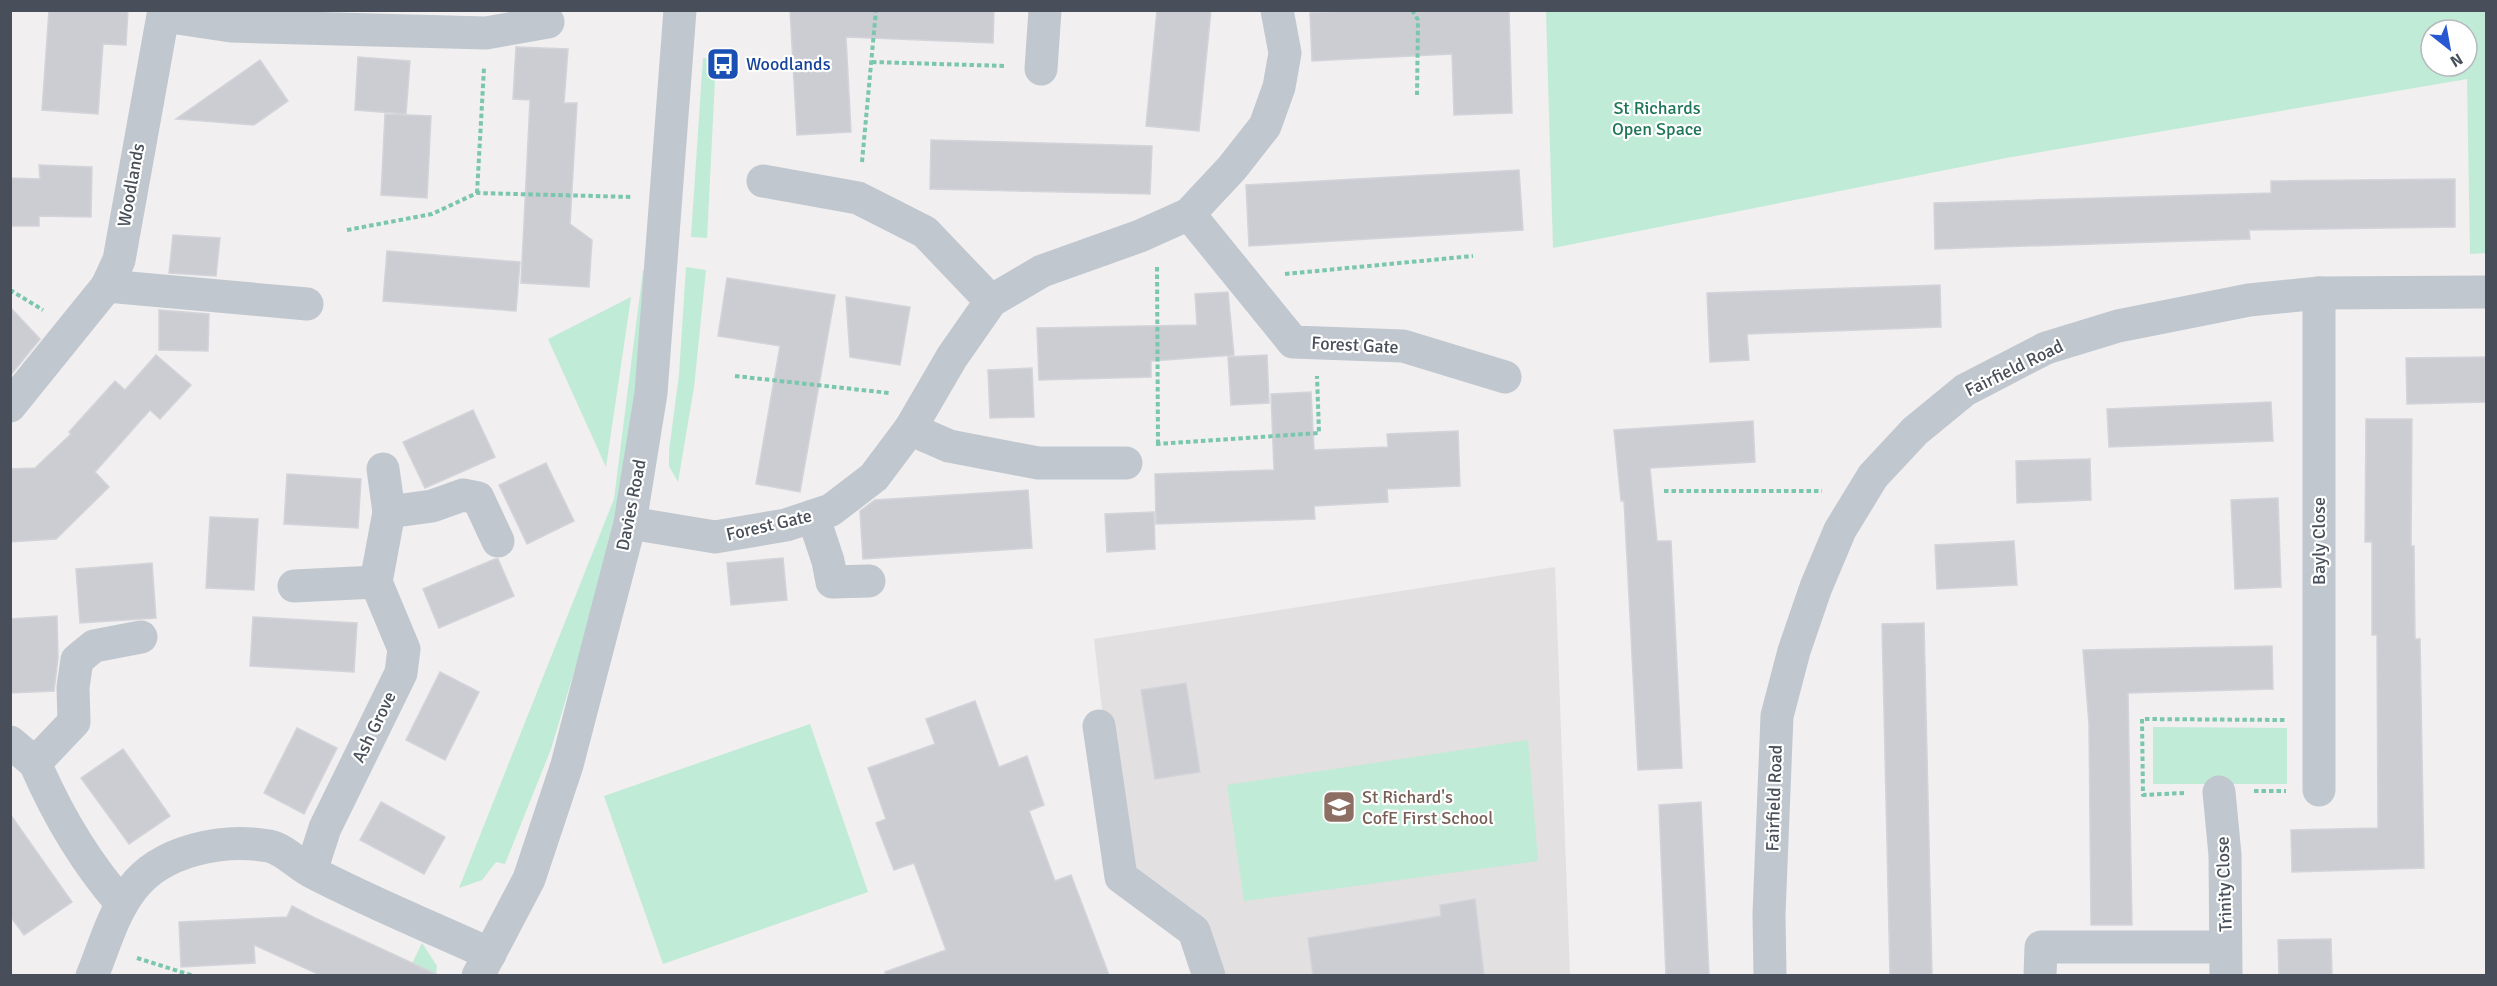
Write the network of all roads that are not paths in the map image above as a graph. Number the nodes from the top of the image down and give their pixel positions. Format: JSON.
{"nodes":[{"id":1,"x":680,"y":10,"type":"edge"},
{"id":2,"x":1045,"y":10,"type":"edge"},
{"id":3,"x":1277,"y":10,"type":"edge"},
{"id":4,"x":164,"y":13,"type":"edge"},
{"id":5,"x":548,"y":22,"type":"dead end"},
{"id":6,"x":1041,"y":69,"type":"road end"},
{"id":7,"x":763,"y":181,"type":"dead end"},
{"id":8,"x":1189,"y":214,"type":"junction"},
{"id":9,"x":106,"y":286,"type":"junction"},
{"id":10,"x":2487,"y":292,"type":"edge"},
{"id":11,"x":2319,"y":293,"type":"junction"},
{"id":12,"x":991,"y":301,"type":"junction"},
{"id":13,"x":307,"y":304,"type":"dead end"},
{"id":14,"x":1505,"y":378,"type":"dead end"},
{"id":15,"x":10,"y":406,"type":"edge"},
{"id":16,"x":910,"y":429,"type":"junction"},
{"id":17,"x":1126,"y":463,"type":"road end"},
{"id":18,"x":383,"y":470,"type":"dead end"},
{"id":19,"x":389,"y":512,"type":"junction"},
{"id":20,"x":813,"y":516,"type":"junction"},
{"id":21,"x":630,"y":523,"type":"junction"},
{"id":22,"x":498,"y":541,"type":"dead end"},
{"id":23,"x":869,"y":581,"type":"dead end"},
{"id":24,"x":376,"y":582,"type":"junction"},
{"id":25,"x":294,"y":586,"type":"dead end"},
{"id":26,"x":141,"y":637,"type":"dead end"},
{"id":27,"x":1099,"y":726,"type":"dead end"},
{"id":28,"x":10,"y":742,"type":"edge"},
{"id":29,"x":35,"y":763,"type":"junction"},
{"id":30,"x":2319,"y":790,"type":"dead end"},
{"id":31,"x":2219,"y":792,"type":"dead end"},
{"id":32,"x":311,"y":872,"type":"junction"},
{"id":33,"x":122,"y":903,"type":"junction"},
{"id":34,"x":98,"y":961,"type":"edge"},
{"id":35,"x":2225,"y":961,"type":"edge"},
{"id":36,"x":484,"y":965,"type":"edge"},
{"id":37,"x":1209,"y":975,"type":"edge"},
{"id":38,"x":1770,"y":975,"type":"edge"},
{"id":39,"x":2040,"y":975,"type":"edge"}],
"edges":[{"from":1,"to":21,"type":"street","name":"Davies Road"},
{"from":2,"to":6,"type":"street"},
{"from":3,"to":8,"type":"street","name":"Forest Gate"},
{"from":4,"to":5,"type":"street","name":"Woodlands"},
{"from":4,"to":9,"type":"street","name":"Woodlands"},
{"from":7,"to":12,"type":"street"},
{"from":8,"to":12,"type":"street","name":"Forest Gate"},
{"from":8,"to":14,"type":"street","name":"Forest Gate"},
{"from":9,"to":13,"type":"street"},
{"from":9,"to":15,"type":"street","name":"Woodlands"},
{"from":10,"to":11,"type":"street","name":"Fairfield Road"},
{"from":11,"to":30,"type":"street","name":"Bayly Close"},
{"from":11,"to":38,"type":"street","name":"Fairfield Road"},
{"from":12,"to":16,"type":"street","name":"Forest Gate"},
{"from":16,"to":17,"type":"street"},
{"from":16,"to":20,"type":"street","name":"Forest Gate"},
{"from":18,"to":19,"type":"street"},
{"from":19,"to":22,"type":"street"},
{"from":19,"to":24,"type":"street"},
{"from":20,"to":21,"type":"street","name":"Forest Gate"},
{"from":20,"to":23,"type":"street"},
{"from":21,"to":36,"type":"street","name":"Davies Road"},
{"from":24,"to":25,"type":"street"},
{"from":24,"to":32,"type":"street","name":"Ash Grove"},
{"from":26,"to":29,"type":"street"},
{"from":27,"to":37,"type":"street"},
{"from":28,"to":29,"type":"street"},
{"from":29,"to":33,"type":"street"},
{"from":31,"to":35,"type":"street","name":"Trinity Close"},
{"from":32,"to":33,"type":"street"},
{"from":32,"to":36,"type":"street"},
{"from":33,"to":34,"type":"street"},
{"from":35,"to":39,"type":"street"}]}
